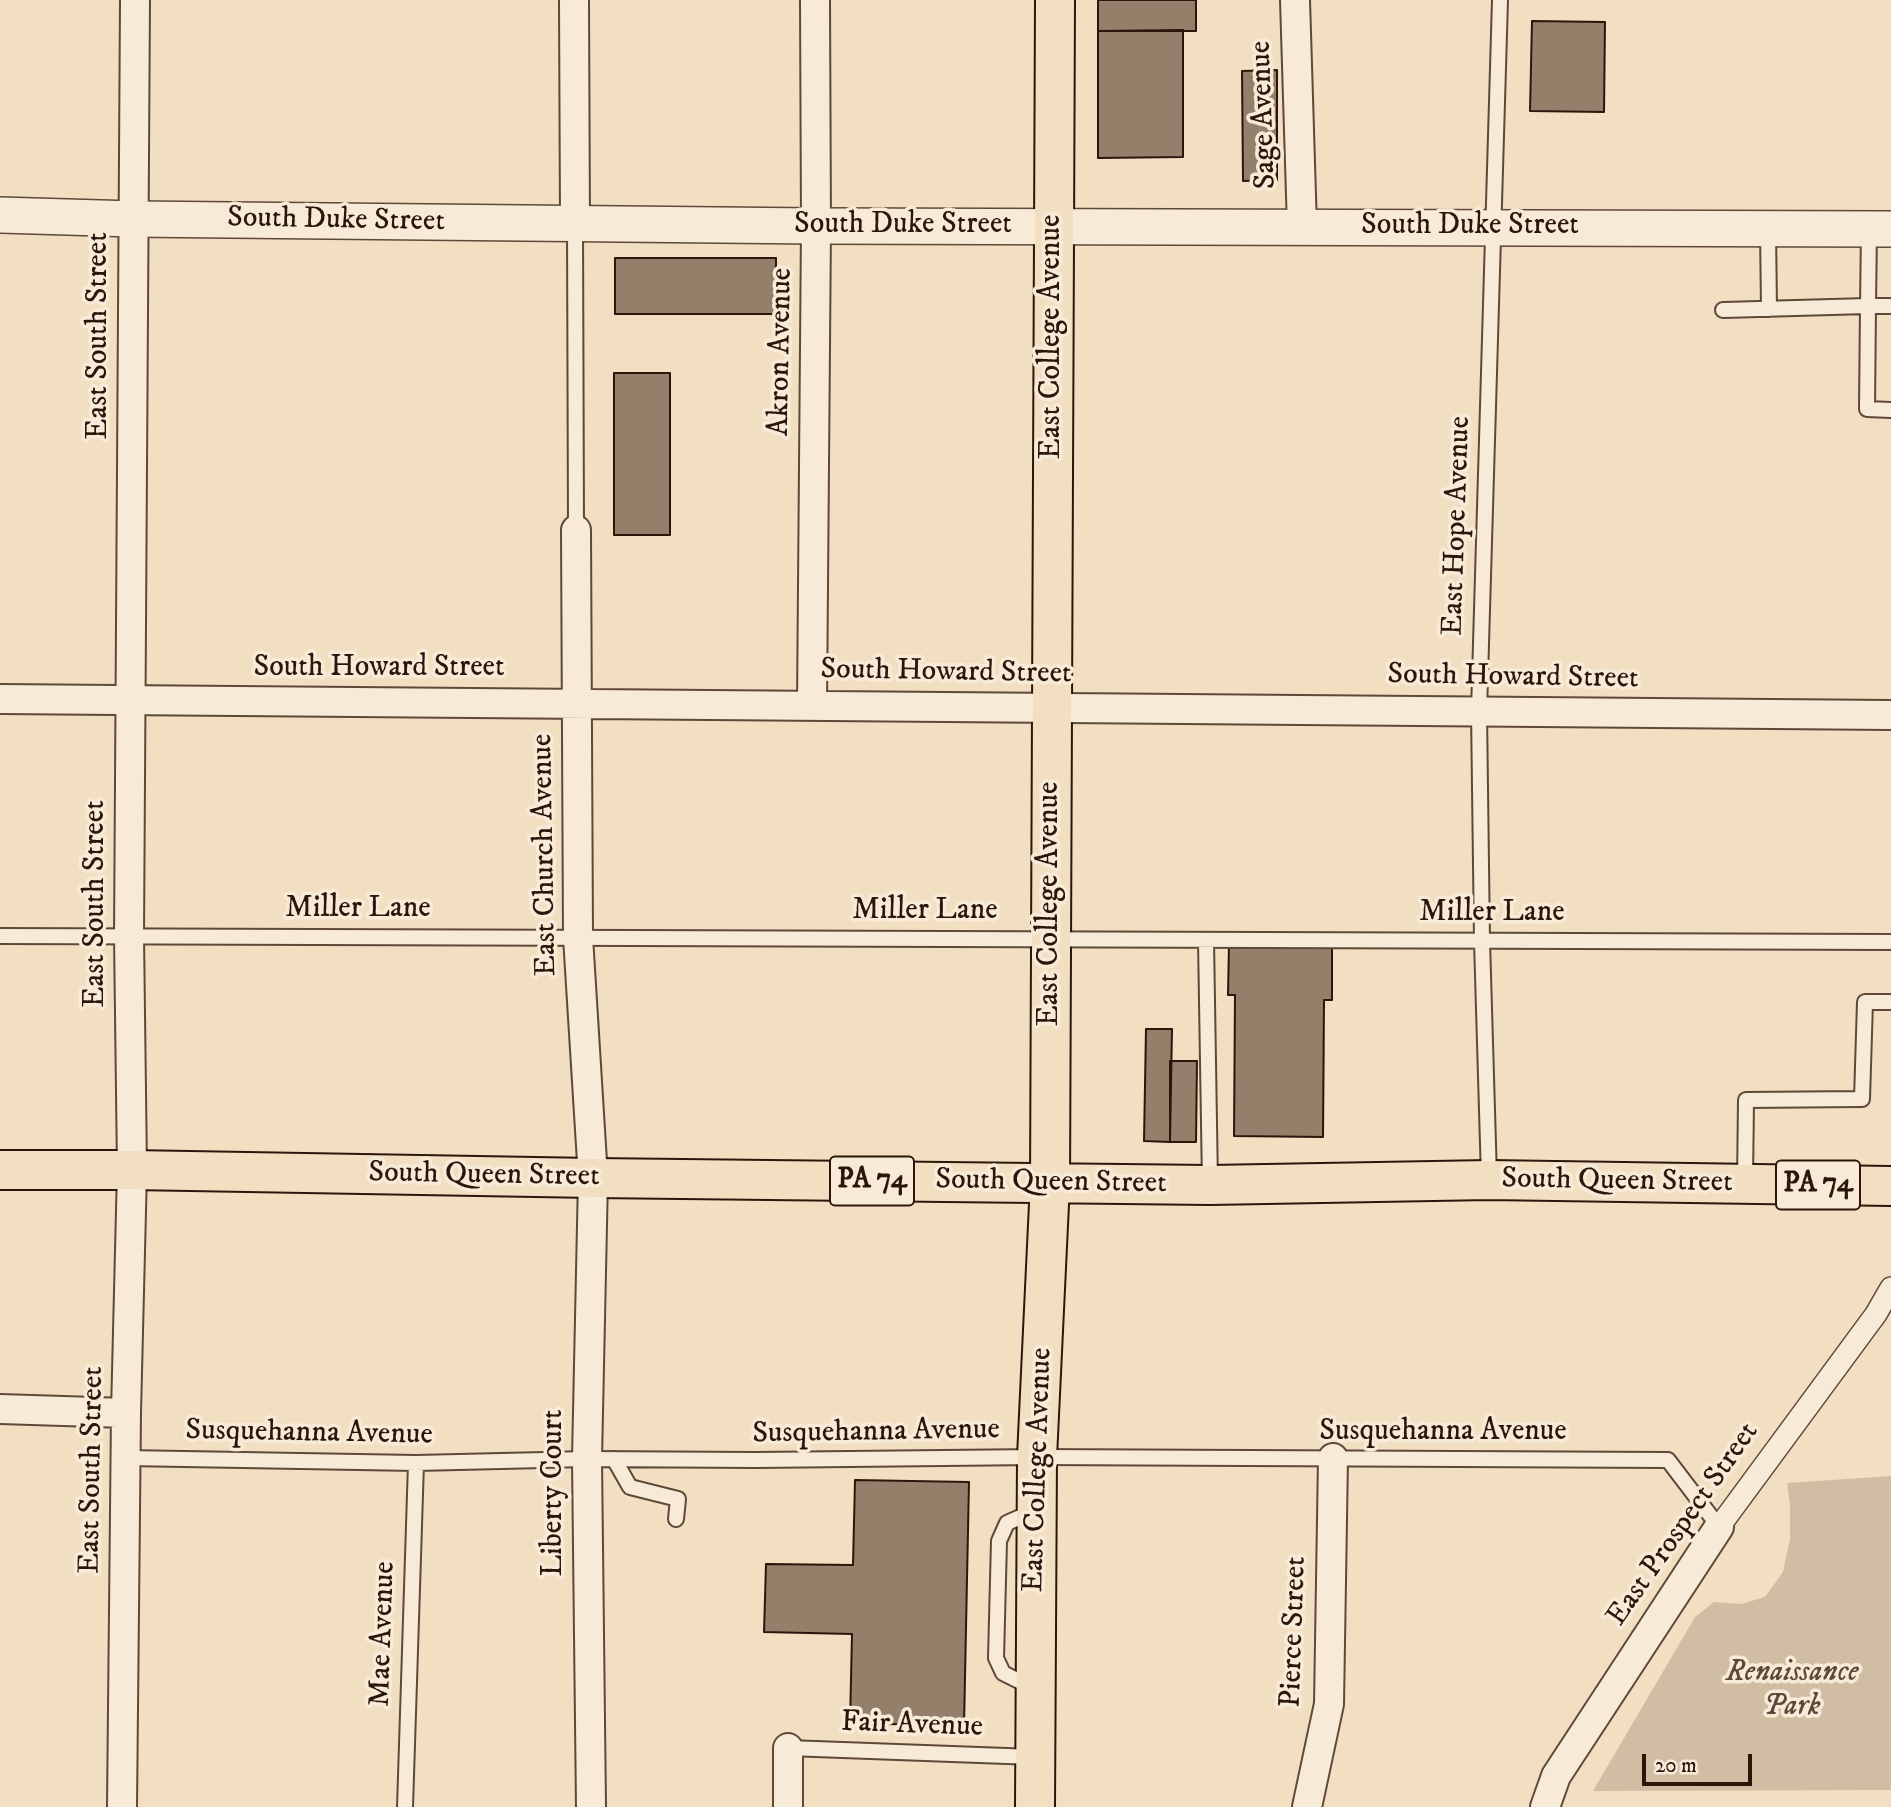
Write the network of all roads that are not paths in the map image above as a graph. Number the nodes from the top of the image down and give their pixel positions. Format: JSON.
{"nodes":[{"id":1,"x":135,"y":0,"type":"edge"},
{"id":2,"x":574,"y":0,"type":"edge"},
{"id":3,"x":815,"y":0,"type":"edge"},
{"id":4,"x":1055,"y":0,"type":"edge"},
{"id":5,"x":1295,"y":0,"type":"edge"},
{"id":6,"x":1500,"y":0,"type":"edge"},
{"id":7,"x":0,"y":215,"type":"edge"},
{"id":8,"x":134,"y":219,"type":"junction"},
{"id":9,"x":575,"y":224,"type":"junction"},
{"id":10,"x":816,"y":226,"type":"junction"},
{"id":11,"x":1054,"y":227,"type":"junction"},
{"id":12,"x":1493,"y":227,"type":"junction"},
{"id":13,"x":1302,"y":228,"type":"junction"},
{"id":14,"x":1768,"y":228,"type":"junction"},
{"id":15,"x":1880,"y":229,"type":"edge"},
{"id":16,"x":1868,"y":306,"type":"junction"},
{"id":17,"x":1891,"y":306,"type":"edge"},
{"id":18,"x":1769,"y":309,"type":"junction"},
{"id":19,"x":1723,"y":310,"type":"dead end"},
{"id":20,"x":1891,"y":410,"type":"edge"},
{"id":21,"x":576,"y":530,"type":"joint"},
{"id":22,"x":0,"y":699,"type":"edge"},
{"id":23,"x":131,"y":700,"type":"junction"},
{"id":24,"x":577,"y":704,"type":"junction"},
{"id":25,"x":811,"y":705,"type":"junction"},
{"id":26,"x":1052,"y":708,"type":"junction"},
{"id":27,"x":1479,"y":711,"type":"junction"},
{"id":28,"x":1891,"y":715,"type":"edge"},
{"id":29,"x":0,"y":936,"type":"edge"},
{"id":30,"x":129,"y":936,"type":"junction"},
{"id":31,"x":578,"y":937,"type":"junction"},
{"id":32,"x":1051,"y":939,"type":"junction"},
{"id":33,"x":1206,"y":940,"type":"junction"},
{"id":34,"x":1482,"y":941,"type":"junction"},
{"id":35,"x":1891,"y":942,"type":"edge"},
{"id":36,"x":1891,"y":1002,"type":"edge"},
{"id":37,"x":0,"y":1170,"type":"edge"},
{"id":38,"x":132,"y":1170,"type":"junction"},
{"id":39,"x":593,"y":1178,"type":"junction"},
{"id":40,"x":1489,"y":1180,"type":"junction"},
{"id":41,"x":1050,"y":1183,"type":"junction"},
{"id":42,"x":1745,"y":1184,"type":"junction"},
{"id":43,"x":1210,"y":1185,"type":"junction"},
{"id":44,"x":1891,"y":1186,"type":"edge"},
{"id":45,"x":1891,"y":1288,"type":"edge"},
{"id":46,"x":0,"y":1409,"type":"edge"},
{"id":47,"x":126,"y":1413,"type":"junction"},
{"id":48,"x":1037,"y":1457,"type":"junction"},
{"id":49,"x":126,"y":1458,"type":"junction"},
{"id":50,"x":1334,"y":1458,"type":"junction"},
{"id":51,"x":600,"y":1459,"type":"junction"},
{"id":52,"x":416,"y":1463,"type":"junction"},
{"id":53,"x":676,"y":1519,"type":"dead end"},
{"id":54,"x":1719,"y":1527,"type":"junction"},
{"id":55,"x":788,"y":1748,"type":"joint"},
{"id":56,"x":1035,"y":1757,"type":"junction"},
{"id":57,"x":122,"y":1807,"type":"edge"},
{"id":58,"x":405,"y":1807,"type":"edge"},
{"id":59,"x":591,"y":1807,"type":"edge"},
{"id":60,"x":788,"y":1807,"type":"edge"},
{"id":61,"x":1035,"y":1807,"type":"edge"},
{"id":62,"x":1307,"y":1807,"type":"edge"},
{"id":63,"x":1545,"y":1807,"type":"edge"}],
"edges":[{"from":1,"to":8,"type":"street","name":"East South Street"},
{"from":2,"to":9,"type":"street"},
{"from":3,"to":10,"type":"street","name":"Akron Avenue"},
{"from":4,"to":11,"type":"main road","name":"East College Avenue"},
{"from":5,"to":13,"type":"street","name":"Sage Avenue"},
{"from":6,"to":12,"type":"lane","name":"East Hope Avenue"},
{"from":7,"to":8,"type":"street","name":"South Duke Street"},
{"from":8,"to":9,"type":"street","name":"South Duke Street"},
{"from":8,"to":23,"type":"street","name":"East South Street"},
{"from":9,"to":10,"type":"street","name":"South Duke Street"},
{"from":9,"to":21,"type":"lane"},
{"from":10,"to":11,"type":"street","name":"South Duke Street"},
{"from":10,"to":25,"type":"street","name":"Akron Avenue"},
{"from":11,"to":13,"type":"street","name":"South Duke Street"},
{"from":11,"to":26,"type":"main road","name":"East College Avenue"},
{"from":12,"to":13,"type":"street","name":"South Duke Street"},
{"from":12,"to":14,"type":"street","name":"South Duke Street"},
{"from":12,"to":27,"type":"lane","name":"East Hope Avenue"},
{"from":14,"to":15,"type":"street","name":"South Duke Street"},
{"from":14,"to":18,"type":"lane"},
{"from":15,"to":16,"type":"lane"},
{"from":16,"to":17,"type":"lane"},
{"from":16,"to":18,"type":"lane"},
{"from":16,"to":20,"type":"lane"},
{"from":18,"to":19,"type":"lane"},
{"from":21,"to":24,"type":"street","name":"East Church Avenue"},
{"from":22,"to":23,"type":"street","name":"South Howard Street"},
{"from":23,"to":24,"type":"street","name":"South Howard Street"},
{"from":23,"to":30,"type":"street","name":"East South Street"},
{"from":24,"to":25,"type":"street","name":"South Howard Street"},
{"from":24,"to":31,"type":"street","name":"East Church Avenue"},
{"from":25,"to":26,"type":"street","name":"South Howard Street"},
{"from":26,"to":27,"type":"street","name":"South Howard Street"},
{"from":26,"to":32,"type":"main road","name":"East College Avenue"},
{"from":27,"to":28,"type":"street","name":"South Howard Street"},
{"from":27,"to":34,"type":"lane","name":"East Hope Avenue"},
{"from":29,"to":30,"type":"lane","name":"Miller Lane"},
{"from":30,"to":31,"type":"lane","name":"Miller Lane"},
{"from":30,"to":38,"type":"street","name":"East South Street"},
{"from":31,"to":32,"type":"lane","name":"Miller Lane"},
{"from":31,"to":39,"type":"street","name":"East Church Avenue"},
{"from":32,"to":33,"type":"lane","name":"Miller Lane"},
{"from":32,"to":41,"type":"main road","name":"East College Avenue"},
{"from":33,"to":34,"type":"lane","name":"Miller Lane"},
{"from":33,"to":43,"type":"lane"},
{"from":34,"to":35,"type":"lane","name":"Miller Lane"},
{"from":34,"to":40,"type":"lane","name":"East Hope Avenue"},
{"from":36,"to":42,"type":"lane"},
{"from":37,"to":38,"type":"main road","name":"South Queen Street","number":"PA 74"},
{"from":38,"to":39,"type":"main road","name":"South Queen Street","number":"PA 74"},
{"from":38,"to":47,"type":"street","name":"East South Street"},
{"from":39,"to":41,"type":"main road","name":"South Queen Street","number":"PA 74"},
{"from":39,"to":51,"type":"street","name":"Liberty Court"},
{"from":40,"to":42,"type":"main road","name":"South Queen Street","number":"PA 74"},
{"from":40,"to":43,"type":"main road","name":"South Queen Street","number":"PA 74"},
{"from":41,"to":43,"type":"main road","name":"South Queen Street","number":"PA 74"},
{"from":41,"to":48,"type":"main road","name":"East College Avenue"},
{"from":42,"to":44,"type":"main road","name":"South Queen Street","number":"PA 74"},
{"from":45,"to":54,"type":"street","name":"East Prospect Street"},
{"from":46,"to":47,"type":"street"},
{"from":47,"to":49,"type":"street","name":"East South Street"},
{"from":48,"to":50,"type":"lane","name":"Susquehanna Avenue"},
{"from":48,"to":51,"type":"lane","name":"Susquehanna Avenue"},
{"from":48,"to":56,"type":"main road","name":"East College Avenue"},
{"from":49,"to":52,"type":"lane","name":"Susquehanna Avenue"},
{"from":49,"to":57,"type":"street","name":"East South Street"},
{"from":50,"to":54,"type":"lane","name":"Susquehanna Avenue"},
{"from":50,"to":62,"type":"street","name":"Pierce Street"},
{"from":51,"to":52,"type":"lane","name":"Susquehanna Avenue"},
{"from":51,"to":53,"type":"lane"},
{"from":51,"to":59,"type":"street","name":"Liberty Court"},
{"from":52,"to":58,"type":"lane","name":"Mae Avenue"},
{"from":54,"to":63,"type":"street","name":"East Prospect Street"},
{"from":55,"to":56,"type":"lane","name":"Fair Avenue"},
{"from":55,"to":60,"type":"street"},
{"from":56,"to":61,"type":"main road","name":"East College Avenue"}]}
